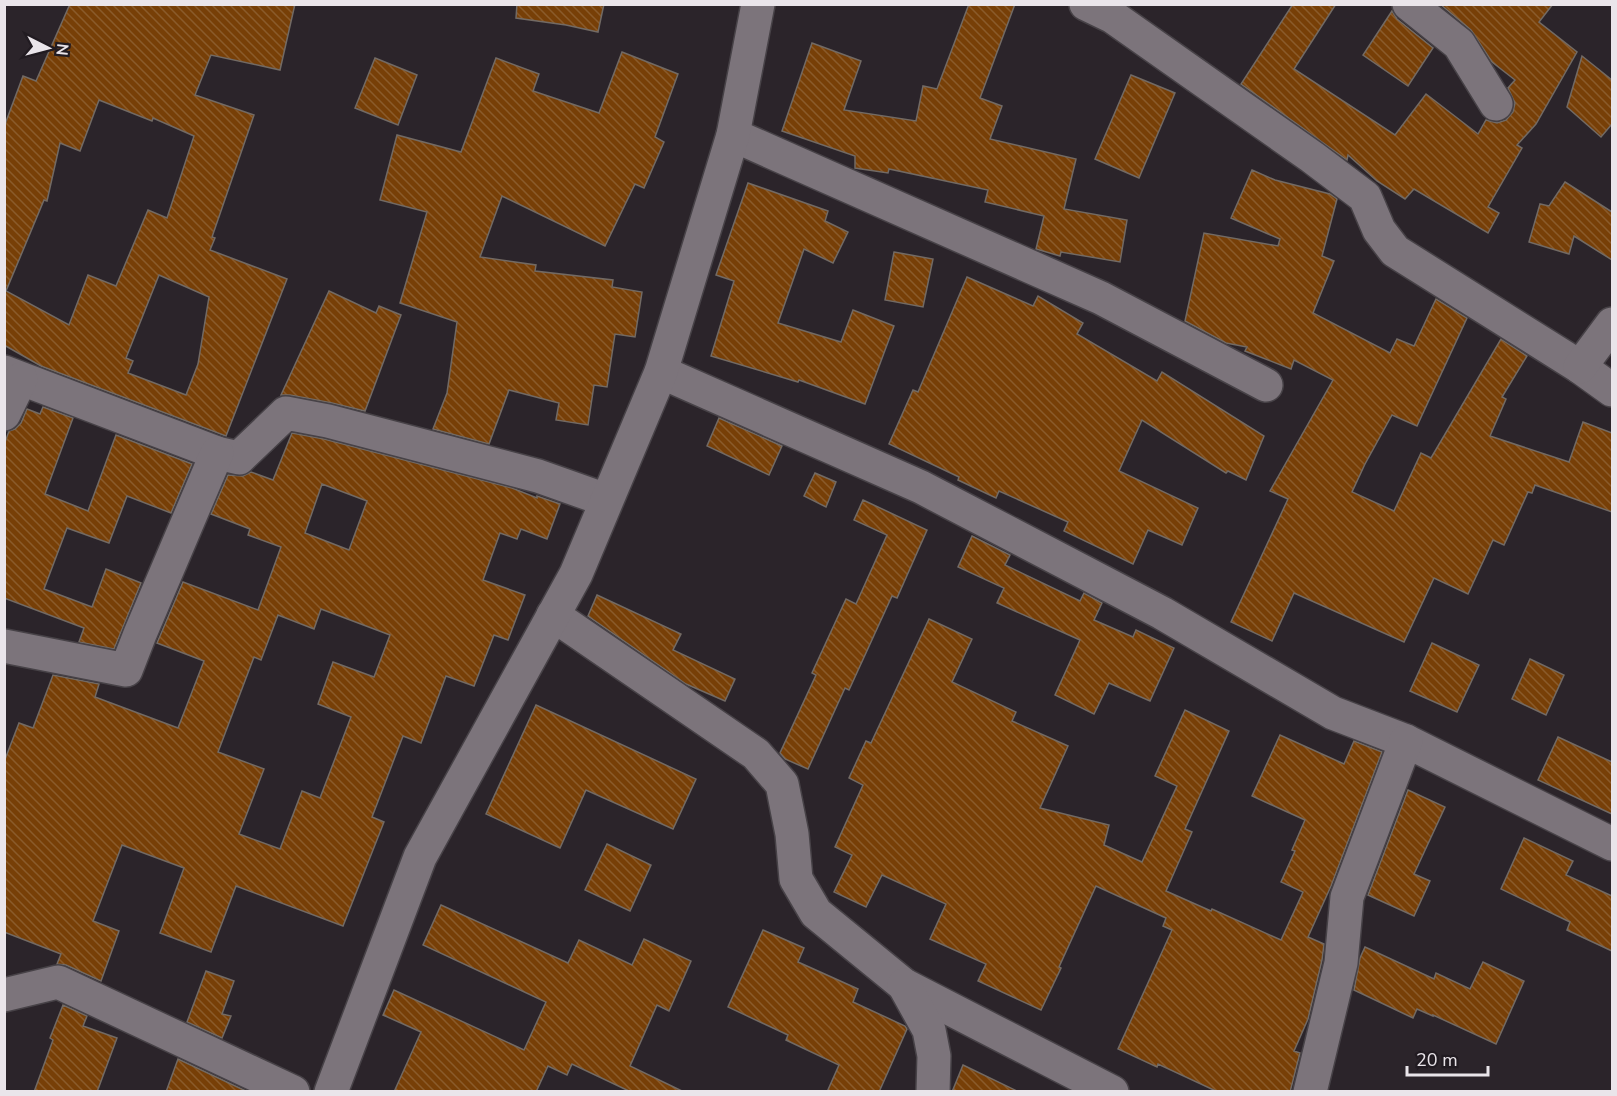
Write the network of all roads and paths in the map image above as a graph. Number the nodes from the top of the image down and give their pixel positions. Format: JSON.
{"nodes":[{"id":1,"x":759,"y":4,"type":"edge"},
{"id":2,"x":1409,"y":4,"type":"edge"},
{"id":3,"x":1106,"y":9,"type":"edge"},
{"id":4,"x":1496,"y":104,"type":"dead end"},
{"id":5,"x":734,"y":135,"type":"junction"},
{"id":6,"x":1612,"y":324,"type":"edge"},
{"id":7,"x":1580,"y":367,"type":"junction"},
{"id":8,"x":661,"y":372,"type":"junction"},
{"id":9,"x":13,"y":376,"type":"edge"},
{"id":10,"x":1266,"y":386,"type":"dead end"},
{"id":11,"x":1612,"y":390,"type":"edge"},
{"id":12,"x":4,"y":414,"type":"edge"},
{"id":13,"x":217,"y":453,"type":"junction"},
{"id":14,"x":606,"y":500,"type":"junction"},
{"id":15,"x":553,"y":615,"type":"junction"},
{"id":16,"x":4,"y":646,"type":"edge"},
{"id":17,"x":1407,"y":741,"type":"junction"},
{"id":18,"x":1612,"y":844,"type":"edge"},
{"id":19,"x":904,"y":985,"type":"junction"},
{"id":20,"x":4,"y":994,"type":"edge"},
{"id":21,"x":293,"y":1092,"type":"edge"},
{"id":22,"x":331,"y":1092,"type":"edge"},
{"id":23,"x":933,"y":1092,"type":"edge"},
{"id":24,"x":1112,"y":1092,"type":"edge"},
{"id":25,"x":1310,"y":1092,"type":"edge"}],
"edges":[{"from":1,"to":5,"type":"street"},
{"from":2,"to":4,"type":"street"},
{"from":3,"to":7,"type":"street"},
{"from":5,"to":8,"type":"street"},
{"from":5,"to":10,"type":"street"},
{"from":6,"to":7,"type":"street"},
{"from":7,"to":11,"type":"street"},
{"from":8,"to":14,"type":"street"},
{"from":8,"to":17,"type":"street"},
{"from":9,"to":12,"type":"street"},
{"from":9,"to":13,"type":"street"},
{"from":13,"to":14,"type":"street"},
{"from":13,"to":16,"type":"street"},
{"from":14,"to":15,"type":"street"},
{"from":15,"to":19,"type":"street"},
{"from":15,"to":22,"type":"street"},
{"from":17,"to":18,"type":"street"},
{"from":17,"to":25,"type":"street"},
{"from":19,"to":23,"type":"street"},
{"from":19,"to":24,"type":"street"},
{"from":20,"to":21,"type":"street"}]}
